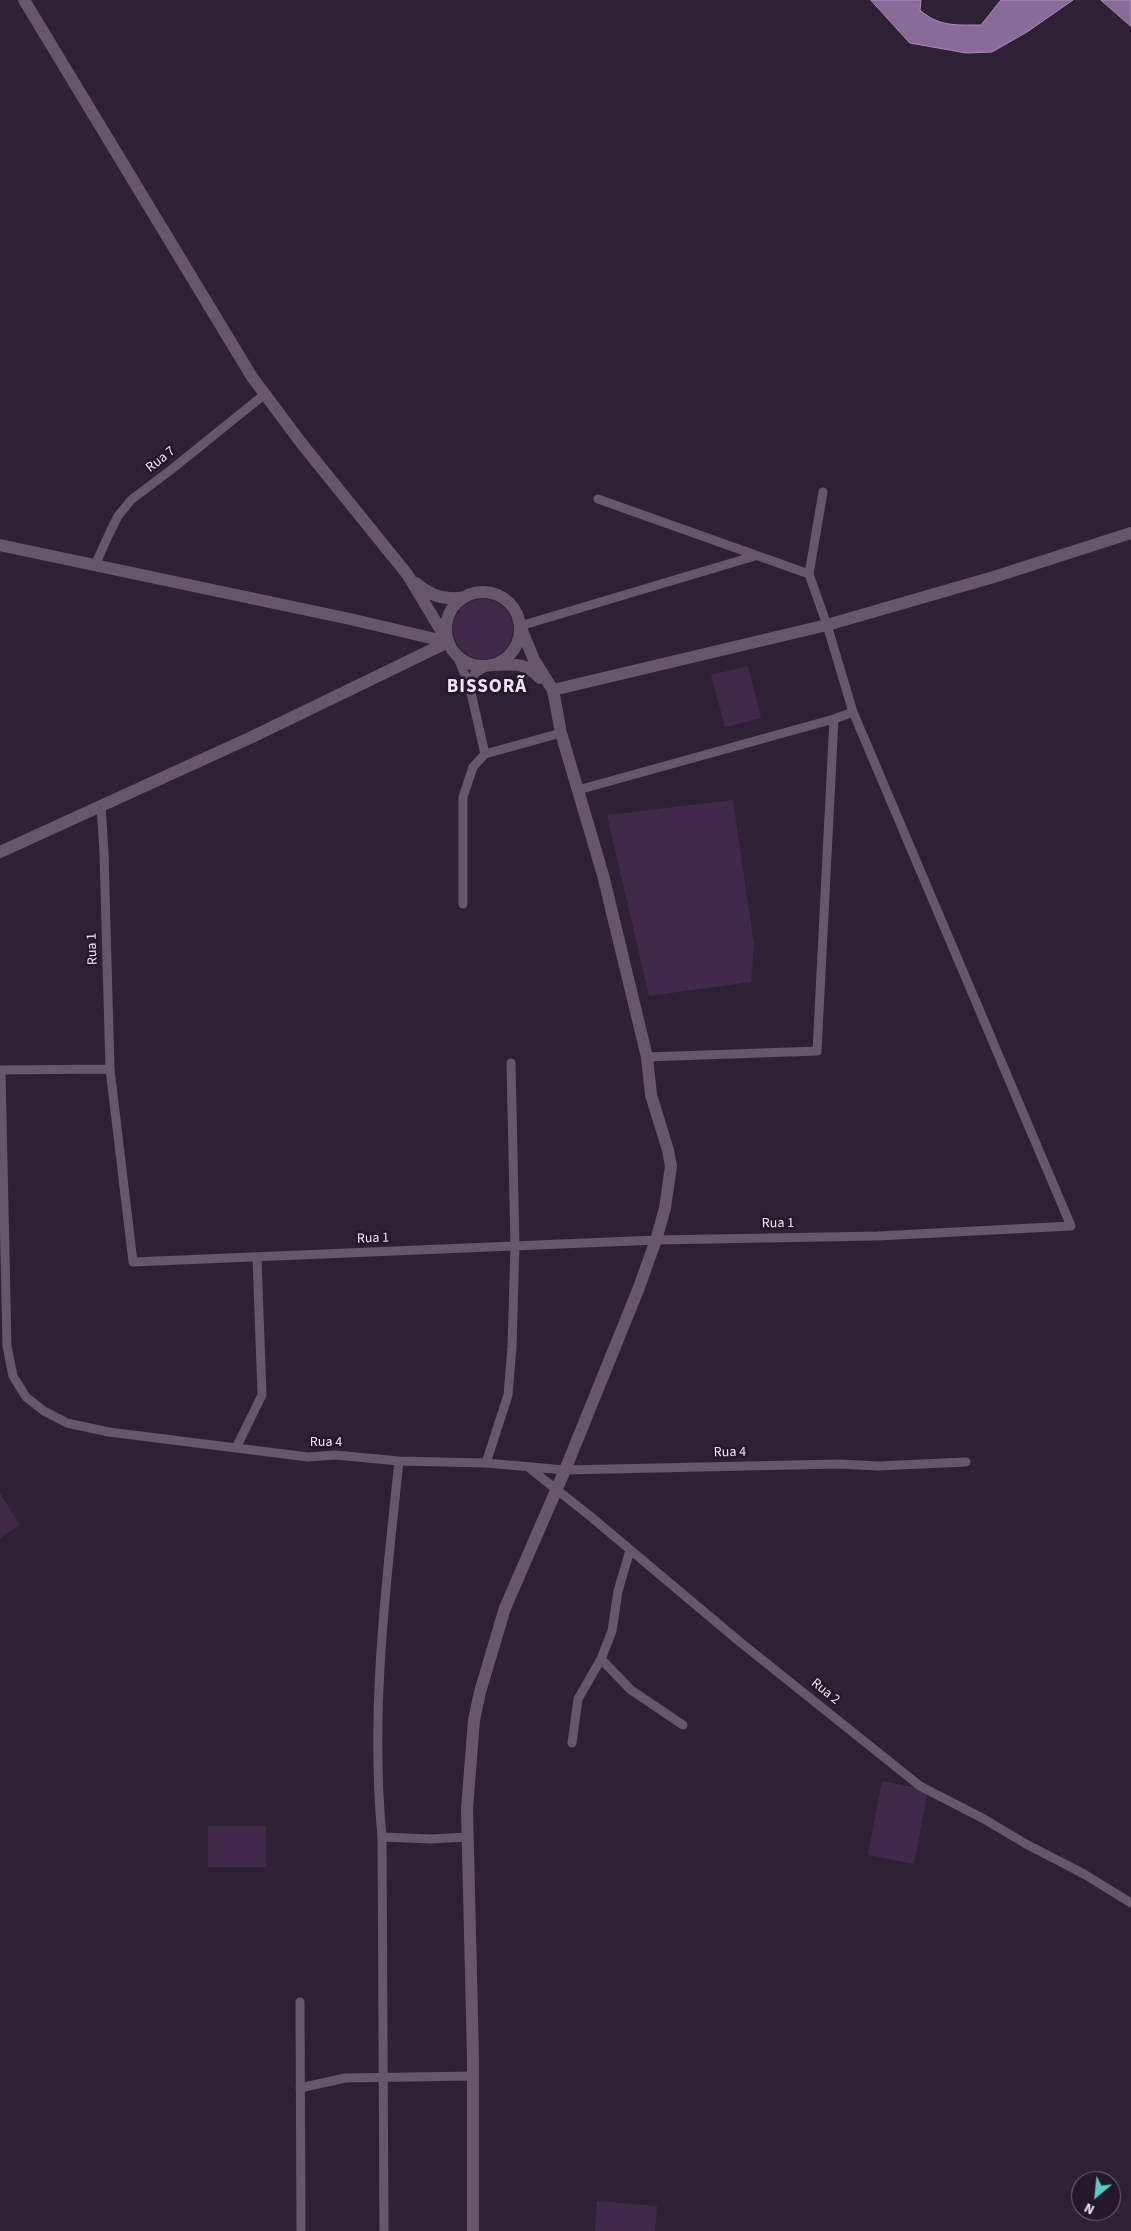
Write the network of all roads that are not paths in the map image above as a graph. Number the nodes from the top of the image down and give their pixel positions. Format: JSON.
{"nodes":[{"id":1,"x":24,"y":0,"type":"edge"},
{"id":2,"x":265,"y":394,"type":"junction"},
{"id":3,"x":823,"y":492,"type":"dead end"},
{"id":4,"x":598,"y":499,"type":"dead end"},
{"id":5,"x":1131,"y":533,"type":"edge"},
{"id":6,"x":0,"y":545,"type":"edge"},
{"id":7,"x":755,"y":556,"type":"junction"},
{"id":8,"x":95,"y":565,"type":"junction"},
{"id":9,"x":407,"y":574,"type":"junction"},
{"id":10,"x":809,"y":574,"type":"junction"},
{"id":11,"x":464,"y":597,"type":"junction"},
{"id":12,"x":827,"y":625,"type":"junction"},
{"id":13,"x":520,"y":627,"type":"junction"},
{"id":14,"x":448,"y":642,"type":"junction"},
{"id":15,"x":456,"y":654,"type":"junction"},
{"id":16,"x":489,"y":665,"type":"junction"},
{"id":17,"x":469,"y":684,"type":"junction"},
{"id":18,"x":552,"y":690,"type":"junction"},
{"id":19,"x":853,"y":712,"type":"junction"},
{"id":20,"x":834,"y":720,"type":"junction"},
{"id":21,"x":561,"y":733,"type":"junction"},
{"id":22,"x":485,"y":754,"type":"junction"},
{"id":23,"x":578,"y":790,"type":"junction"},
{"id":24,"x":101,"y":806,"type":"junction"},
{"id":25,"x":0,"y":852,"type":"edge"},
{"id":26,"x":463,"y":904,"type":"dead end"},
{"id":27,"x":647,"y":1057,"type":"junction"},
{"id":28,"x":511,"y":1063,"type":"dead end"},
{"id":29,"x":110,"y":1069,"type":"junction"},
{"id":30,"x":0,"y":1070,"type":"edge"},
{"id":31,"x":2,"y":1161,"type":"edge"},
{"id":32,"x":656,"y":1240,"type":"junction"},
{"id":33,"x":515,"y":1246,"type":"junction"},
{"id":34,"x":3,"y":1249,"type":"edge"},
{"id":35,"x":257,"y":1257,"type":"junction"},
{"id":36,"x":3,"y":1346,"type":"edge"},
{"id":37,"x":236,"y":1448,"type":"junction"},
{"id":38,"x":399,"y":1461,"type":"junction"},
{"id":39,"x":966,"y":1462,"type":"dead end"},
{"id":40,"x":486,"y":1463,"type":"junction"},
{"id":41,"x":528,"y":1467,"type":"junction"},
{"id":42,"x":565,"y":1470,"type":"junction"},
{"id":43,"x":556,"y":1490,"type":"junction"},
{"id":44,"x":630,"y":1550,"type":"junction"},
{"id":45,"x":601,"y":1658,"type":"junction"},
{"id":46,"x":683,"y":1725,"type":"dead end"},
{"id":47,"x":572,"y":1743,"type":"dead end"},
{"id":48,"x":382,"y":1837,"type":"junction"},
{"id":49,"x":467,"y":1837,"type":"junction"},
{"id":50,"x":1131,"y":1902,"type":"edge"},
{"id":51,"x":300,"y":2002,"type":"dead end"},
{"id":52,"x":473,"y":2076,"type":"junction"},
{"id":53,"x":382,"y":2078,"type":"junction"},
{"id":54,"x":300,"y":2088,"type":"junction"},
{"id":55,"x":301,"y":2231,"type":"edge"},
{"id":56,"x":384,"y":2231,"type":"edge"},
{"id":57,"x":473,"y":2231,"type":"edge"}],
"edges":[{"from":1,"to":2,"type":"main road"},
{"from":2,"to":8,"type":"street","name":"Rua 7"},
{"from":2,"to":9,"type":"main road"},
{"from":3,"to":10,"type":"street"},
{"from":4,"to":7,"type":"street"},
{"from":5,"to":12,"type":"main road"},
{"from":6,"to":8,"type":"main road"},
{"from":7,"to":10,"type":"street"},
{"from":7,"to":13,"type":"street"},
{"from":8,"to":14,"type":"main road"},
{"from":9,"to":11,"type":"main road"},
{"from":9,"to":14,"type":"main road"},
{"from":10,"to":12,"type":"street"},
{"from":11,"to":13,"type":"main road"},
{"from":11,"to":14,"type":"main road"},
{"from":12,"to":18,"type":"main road"},
{"from":12,"to":19,"type":"street"},
{"from":13,"to":16,"type":"main road"},
{"from":13,"to":18,"type":"main road"},
{"from":14,"to":15,"type":"main road"},
{"from":14,"to":24,"type":"main road"},
{"from":15,"to":16,"type":"main road"},
{"from":15,"to":17,"type":"street"},
{"from":16,"to":17,"type":"street"},
{"from":16,"to":18,"type":"main road"},
{"from":17,"to":22,"type":"street"},
{"from":18,"to":21,"type":"main road"},
{"from":19,"to":20,"type":"street"},
{"from":19,"to":32,"type":"street","name":"Rua 1"},
{"from":20,"to":23,"type":"street"},
{"from":20,"to":27,"type":"street"},
{"from":21,"to":22,"type":"street"},
{"from":21,"to":23,"type":"main road"},
{"from":22,"to":26,"type":"street"},
{"from":23,"to":27,"type":"main road"},
{"from":24,"to":25,"type":"main road"},
{"from":24,"to":29,"type":"street","name":"Rua 1"},
{"from":27,"to":32,"type":"main road"},
{"from":28,"to":33,"type":"street"},
{"from":29,"to":30,"type":"street"},
{"from":29,"to":35,"type":"street","name":"Rua 1"},
{"from":30,"to":31,"type":"street","name":"Rua 4"},
{"from":31,"to":34,"type":"street","name":"Rua 4"},
{"from":32,"to":33,"type":"street","name":"Rua 1"},
{"from":32,"to":42,"type":"main road"},
{"from":33,"to":35,"type":"street","name":"Rua 1"},
{"from":33,"to":40,"type":"street"},
{"from":34,"to":36,"type":"street","name":"Rua 4"},
{"from":35,"to":37,"type":"street"},
{"from":36,"to":37,"type":"street","name":"Rua 4"},
{"from":37,"to":38,"type":"street","name":"Rua 4"},
{"from":38,"to":40,"type":"street","name":"Rua 4"},
{"from":38,"to":48,"type":"street"},
{"from":39,"to":42,"type":"street","name":"Rua 4"},
{"from":40,"to":41,"type":"street","name":"Rua 4"},
{"from":41,"to":42,"type":"street","name":"Rua 4"},
{"from":41,"to":43,"type":"street","name":"Rua 2"},
{"from":42,"to":43,"type":"main road"},
{"from":43,"to":44,"type":"street","name":"Rua 2"},
{"from":43,"to":49,"type":"main road"},
{"from":44,"to":45,"type":"street"},
{"from":44,"to":50,"type":"street","name":"Rua 2"},
{"from":45,"to":46,"type":"street"},
{"from":45,"to":47,"type":"street"},
{"from":48,"to":49,"type":"street"},
{"from":48,"to":53,"type":"street"},
{"from":49,"to":52,"type":"main road"},
{"from":51,"to":54,"type":"street"},
{"from":52,"to":53,"type":"street"},
{"from":52,"to":57,"type":"main road"},
{"from":53,"to":54,"type":"street"},
{"from":53,"to":56,"type":"street"},
{"from":54,"to":55,"type":"street"}]}
